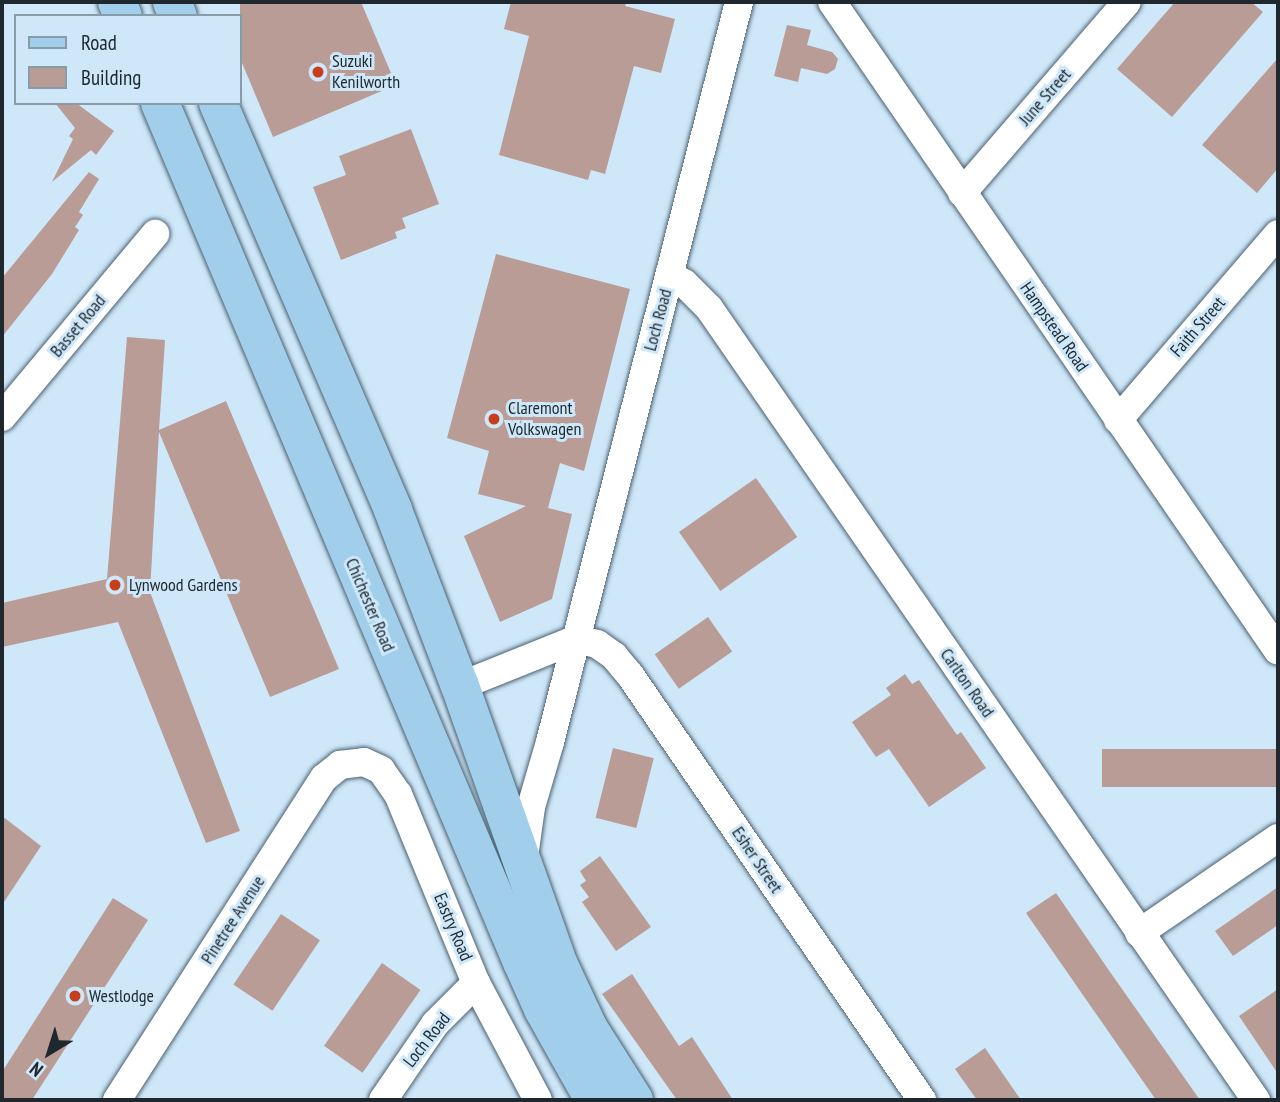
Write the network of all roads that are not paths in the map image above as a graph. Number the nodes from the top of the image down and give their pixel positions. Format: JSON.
{"nodes":[{"id":1,"x":739,"y":2,"type":"edge"},
{"id":2,"x":832,"y":2,"type":"edge"},
{"id":3,"x":1127,"y":2,"type":"edge"},
{"id":4,"x":161,"y":105,"type":"edge"},
{"id":5,"x":219,"y":105,"type":"edge"},
{"id":6,"x":962,"y":193,"type":"junction"},
{"id":7,"x":155,"y":234,"type":"dead end"},
{"id":8,"x":1278,"y":234,"type":"edge"},
{"id":9,"x":670,"y":275,"type":"junction"},
{"id":10,"x":2,"y":417,"type":"edge"},
{"id":11,"x":1118,"y":420,"type":"junction"},
{"id":12,"x":577,"y":639,"type":"junction"},
{"id":13,"x":1276,"y":644,"type":"edge"},
{"id":14,"x":460,"y":686,"type":"junction"},
{"id":15,"x":364,"y":762,"type":"joint"},
{"id":16,"x":1278,"y":838,"type":"edge"},
{"id":17,"x":523,"y":866,"type":"junction"},
{"id":18,"x":1139,"y":933,"type":"junction"},
{"id":19,"x":477,"y":983,"type":"junction"},
{"id":20,"x":117,"y":1100,"type":"edge"},
{"id":21,"x":383,"y":1100,"type":"edge"},
{"id":22,"x":538,"y":1100,"type":"edge"},
{"id":23,"x":594,"y":1100,"type":"edge"},
{"id":24,"x":634,"y":1100,"type":"edge"},
{"id":25,"x":922,"y":1100,"type":"edge"},
{"id":26,"x":1256,"y":1100,"type":"edge"}],
"edges":[{"from":1,"to":9,"type":"street","name":"Loch Road"},
{"from":2,"to":6,"type":"street","name":"Hampstead Road"},
{"from":3,"to":6,"type":"street","name":"June Street"},
{"from":4,"to":23,"type":"main road","name":"Chichester Road"},
{"from":5,"to":14,"type":"main road"},
{"from":6,"to":11,"type":"street","name":"Hampstead Road"},
{"from":7,"to":10,"type":"street","name":"Basset Road"},
{"from":8,"to":11,"type":"street","name":"Faith Street"},
{"from":9,"to":12,"type":"street","name":"Loch Road"},
{"from":9,"to":18,"type":"street","name":"Carlton Road"},
{"from":11,"to":13,"type":"street","name":"Hampstead Road"},
{"from":12,"to":14,"type":"street"},
{"from":12,"to":17,"type":"street","name":"Loch Road"},
{"from":12,"to":25,"type":"street","name":"Esher Street"},
{"from":14,"to":17,"type":"main road"},
{"from":15,"to":19,"type":"street","name":"Eastry Road"},
{"from":15,"to":20,"type":"street","name":"Pinetree Avenue"},
{"from":16,"to":18,"type":"street"},
{"from":17,"to":24,"type":"main road"},
{"from":18,"to":26,"type":"street","name":"Carlton Road"},
{"from":19,"to":21,"type":"street","name":"Loch Road"},
{"from":19,"to":22,"type":"street","name":"Eastry Road"}]}
